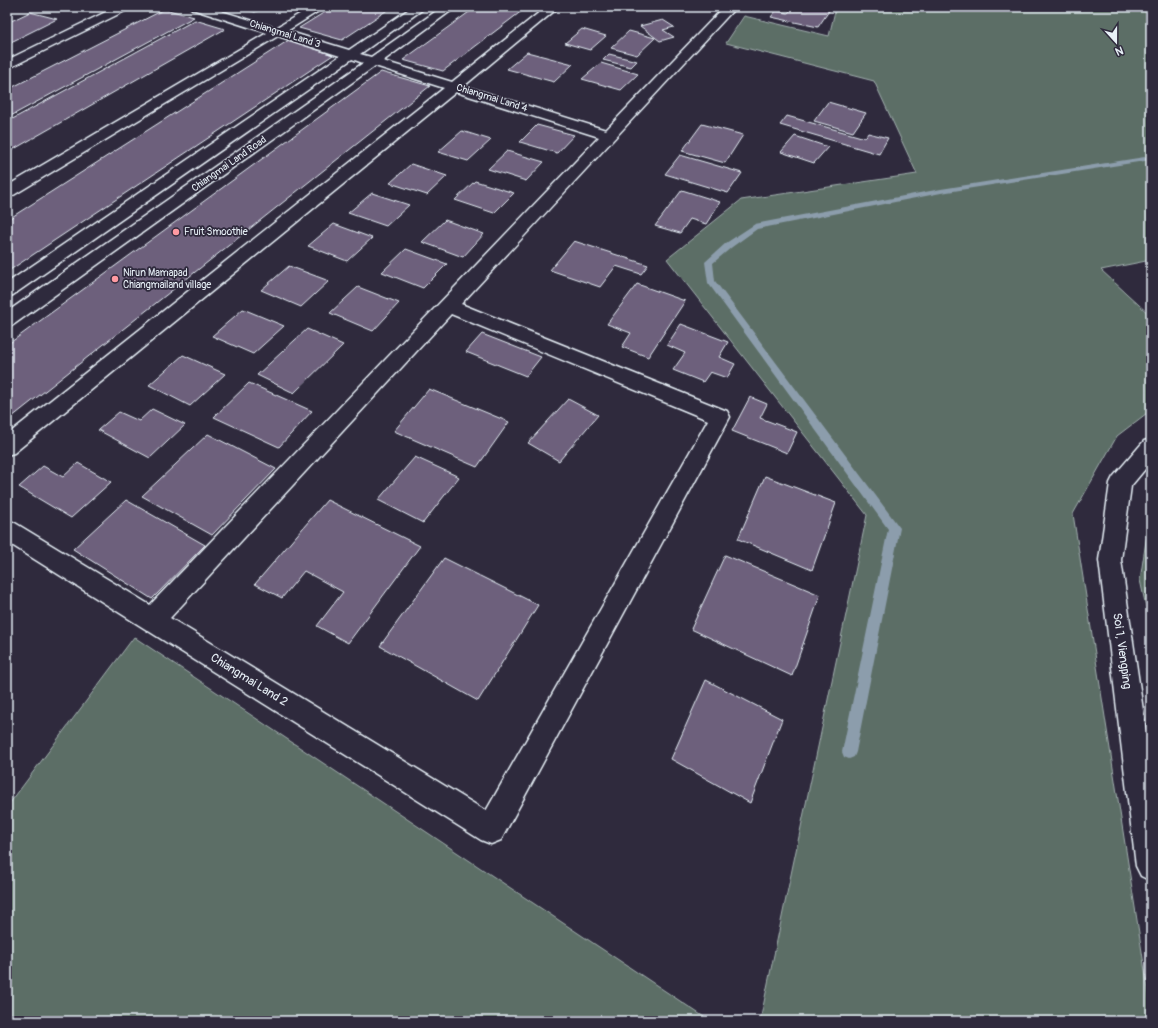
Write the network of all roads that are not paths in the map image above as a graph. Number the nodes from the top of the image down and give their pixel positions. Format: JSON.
{"nodes":[{"id":1,"x":125,"y":7,"type":"edge"},
{"id":2,"x":196,"y":7,"type":"edge"},
{"id":3,"x":319,"y":7,"type":"edge"},
{"id":4,"x":420,"y":7,"type":"edge"},
{"id":5,"x":450,"y":7,"type":"edge"},
{"id":6,"x":553,"y":7,"type":"edge"},
{"id":7,"x":730,"y":7,"type":"edge"},
{"id":8,"x":278,"y":32,"type":"junction"},
{"id":9,"x":350,"y":55,"type":"junction"},
{"id":10,"x":374,"y":62,"type":"junction"},
{"id":11,"x":7,"y":65,"type":"edge"},
{"id":12,"x":455,"y":87,"type":"junction"},
{"id":13,"x":609,"y":134,"type":"junction"},
{"id":14,"x":7,"y":193,"type":"edge"},
{"id":15,"x":7,"y":291,"type":"edge"},
{"id":16,"x":448,"y":306,"type":"junction"},
{"id":17,"x":7,"y":321,"type":"edge"},
{"id":18,"x":7,"y":447,"type":"edge"},
{"id":19,"x":1151,"y":447,"type":"edge"},
{"id":20,"x":7,"y":530,"type":"edge"},
{"id":21,"x":152,"y":620,"type":"junction"},
{"id":22,"x":1151,"y":866,"type":"edge"}],
"edges":[{"from":1,"to":11,"type":"street"},
{"from":2,"to":8,"type":"street","name":"Chiangmai Land 3"},
{"from":3,"to":8,"type":"street"},
{"from":4,"to":9,"type":"street","name":"Chiangmai Land Road"},
{"from":5,"to":10,"type":"street","name":"Chiangmai Land Road"},
{"from":6,"to":12,"type":"street"},
{"from":7,"to":13,"type":"street"},
{"from":8,"to":9,"type":"street","name":"Chiangmai Land 3"},
{"from":8,"to":14,"type":"street"},
{"from":9,"to":10,"type":"street","name":"Chiangmai Land 3"},
{"from":9,"to":15,"type":"street","name":"Chiangmai Land Road"},
{"from":10,"to":12,"type":"street","name":"Chiangmai Land 4"},
{"from":10,"to":17,"type":"street","name":"Chiangmai Land Road"},
{"from":12,"to":13,"type":"street","name":"Chiangmai Land 4"},
{"from":12,"to":18,"type":"street"},
{"from":13,"to":16,"type":"street"},
{"from":16,"to":21,"type":"street"},
{"from":16,"to":21,"type":"street","name":"Chiangmai Land 2"},
{"from":19,"to":22,"type":"street","name":"Soi 1, Viengping"},
{"from":20,"to":21,"type":"street","name":"Chiangmai Land 2"}]}
